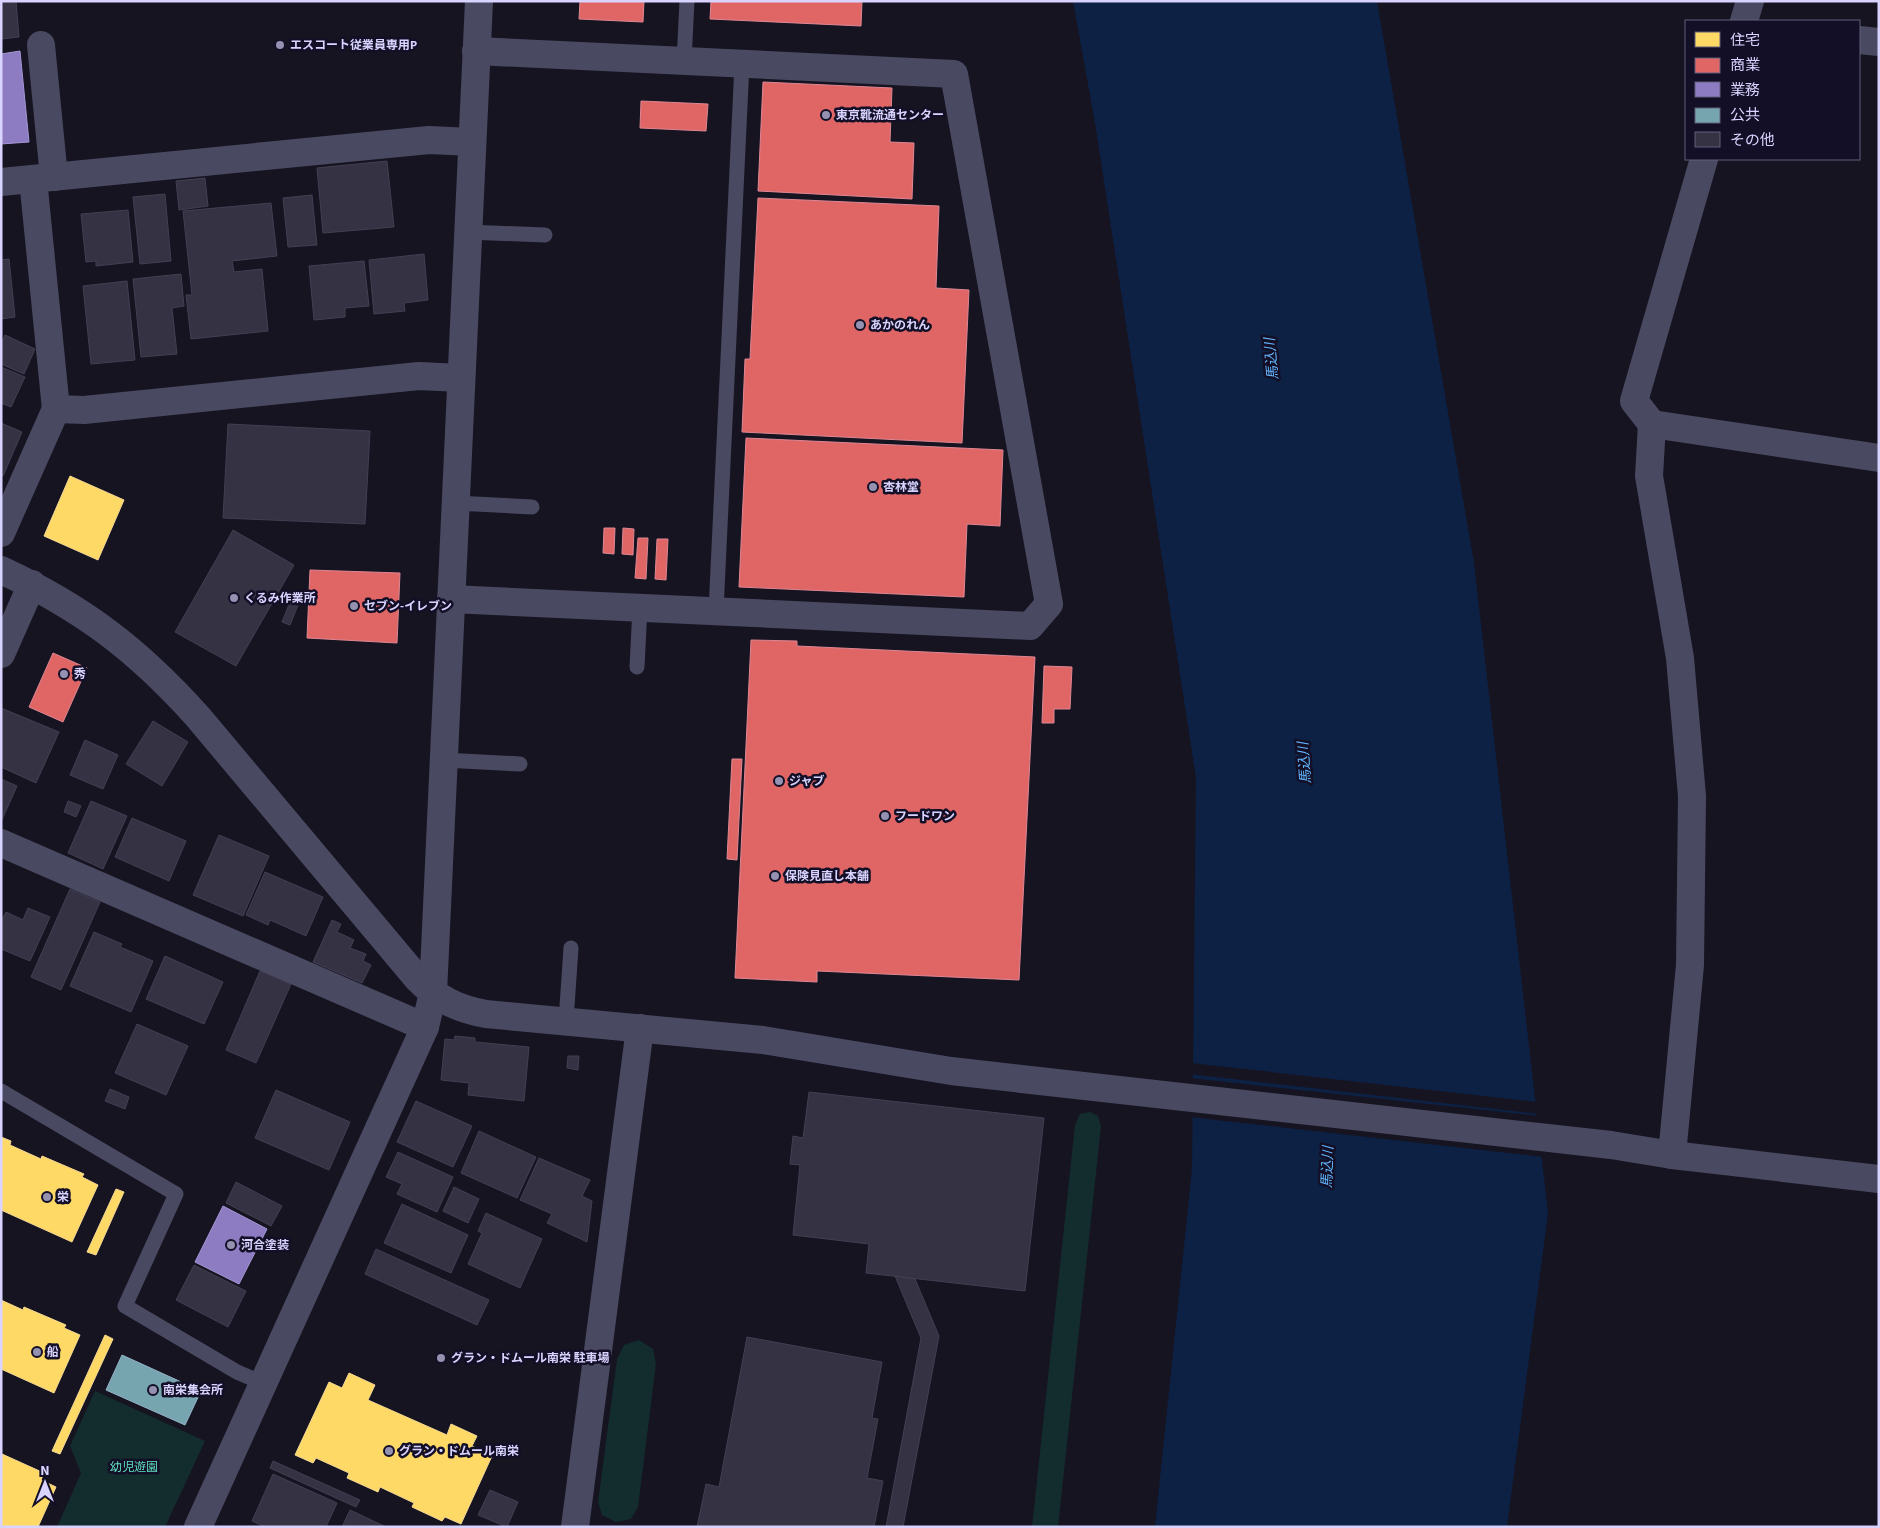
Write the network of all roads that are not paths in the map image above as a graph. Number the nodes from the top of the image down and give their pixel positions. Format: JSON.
{"nodes":[{"id":1,"x":479,"y":1,"type":"edge"},
{"id":2,"x":687,"y":1,"type":"edge"},
{"id":3,"x":1750,"y":1,"type":"edge"},
{"id":4,"x":1744,"y":20,"type":"edge"},
{"id":5,"x":1860,"y":40,"type":"edge"},
{"id":6,"x":1879,"y":42,"type":"edge"},
{"id":7,"x":41,"y":45,"type":"dead end"},
{"id":8,"x":476,"y":52,"type":"junction"},
{"id":9,"x":684,"y":61,"type":"junction"},
{"id":10,"x":742,"y":64,"type":"junction"},
{"id":11,"x":472,"y":142,"type":"junction"},
{"id":12,"x":1704,"y":160,"type":"edge"},
{"id":13,"x":44,"y":178,"type":"junction"},
{"id":14,"x":1,"y":182,"type":"edge"},
{"id":15,"x":468,"y":232,"type":"junction"},
{"id":16,"x":545,"y":235,"type":"dead end"},
{"id":17,"x":461,"y":378,"type":"junction"},
{"id":18,"x":56,"y":409,"type":"junction"},
{"id":19,"x":1652,"y":424,"type":"junction"},
{"id":20,"x":1879,"y":458,"type":"edge"},
{"id":21,"x":456,"y":503,"type":"junction"},
{"id":22,"x":532,"y":507,"type":"dead end"},
{"id":23,"x":1,"y":533,"type":"edge"},
{"id":24,"x":1,"y":570,"type":"edge"},
{"id":25,"x":32,"y":584,"type":"junction"},
{"id":26,"x":451,"y":599,"type":"junction"},
{"id":27,"x":640,"y":608,"type":"junction"},
{"id":28,"x":716,"y":611,"type":"junction"},
{"id":29,"x":1,"y":654,"type":"edge"},
{"id":30,"x":637,"y":667,"type":"dead end"},
{"id":31,"x":443,"y":760,"type":"junction"},
{"id":32,"x":520,"y":764,"type":"dead end"},
{"id":33,"x":1,"y":843,"type":"edge"},
{"id":34,"x":571,"y":948,"type":"dead end"},
{"id":35,"x":433,"y":993,"type":"junction"},
{"id":36,"x":566,"y":1021,"type":"junction"},
{"id":37,"x":425,"y":1028,"type":"junction"},
{"id":38,"x":640,"y":1028,"type":"junction"},
{"id":39,"x":1,"y":1091,"type":"edge"},
{"id":40,"x":1672,"y":1155,"type":"junction"},
{"id":41,"x":1879,"y":1179,"type":"edge"},
{"id":42,"x":263,"y":1383,"type":"junction"},
{"id":43,"x":198,"y":1527,"type":"edge"},
{"id":44,"x":575,"y":1527,"type":"edge"}],
"edges":[{"from":1,"to":8,"type":"street"},
{"from":2,"to":9,"type":"lane"},
{"from":3,"to":4,"type":"street"},
{"from":5,"to":6,"type":"street"},
{"from":7,"to":13,"type":"street"},
{"from":8,"to":9,"type":"street"},
{"from":8,"to":11,"type":"street"},
{"from":9,"to":10,"type":"street"},
{"from":10,"to":28,"type":"lane"},
{"from":10,"to":28,"type":"street"},
{"from":11,"to":13,"type":"street"},
{"from":11,"to":15,"type":"street"},
{"from":12,"to":19,"type":"street"},
{"from":13,"to":14,"type":"street"},
{"from":13,"to":18,"type":"street"},
{"from":15,"to":16,"type":"lane"},
{"from":15,"to":17,"type":"street"},
{"from":17,"to":18,"type":"street"},
{"from":17,"to":21,"type":"street"},
{"from":18,"to":23,"type":"street"},
{"from":19,"to":20,"type":"street"},
{"from":19,"to":40,"type":"street"},
{"from":21,"to":22,"type":"lane"},
{"from":21,"to":26,"type":"street"},
{"from":24,"to":25,"type":"street"},
{"from":25,"to":29,"type":"street"},
{"from":25,"to":35,"type":"street"},
{"from":26,"to":27,"type":"street"},
{"from":26,"to":31,"type":"street"},
{"from":27,"to":28,"type":"street"},
{"from":27,"to":30,"type":"lane"},
{"from":31,"to":32,"type":"lane"},
{"from":31,"to":35,"type":"street"},
{"from":33,"to":37,"type":"street"},
{"from":34,"to":36,"type":"lane"},
{"from":35,"to":36,"type":"street"},
{"from":35,"to":37,"type":"street"},
{"from":36,"to":38,"type":"street"},
{"from":37,"to":42,"type":"street"},
{"from":38,"to":40,"type":"street"},
{"from":38,"to":44,"type":"street"},
{"from":39,"to":42,"type":"lane"},
{"from":40,"to":41,"type":"street"},
{"from":42,"to":43,"type":"street"}]}
